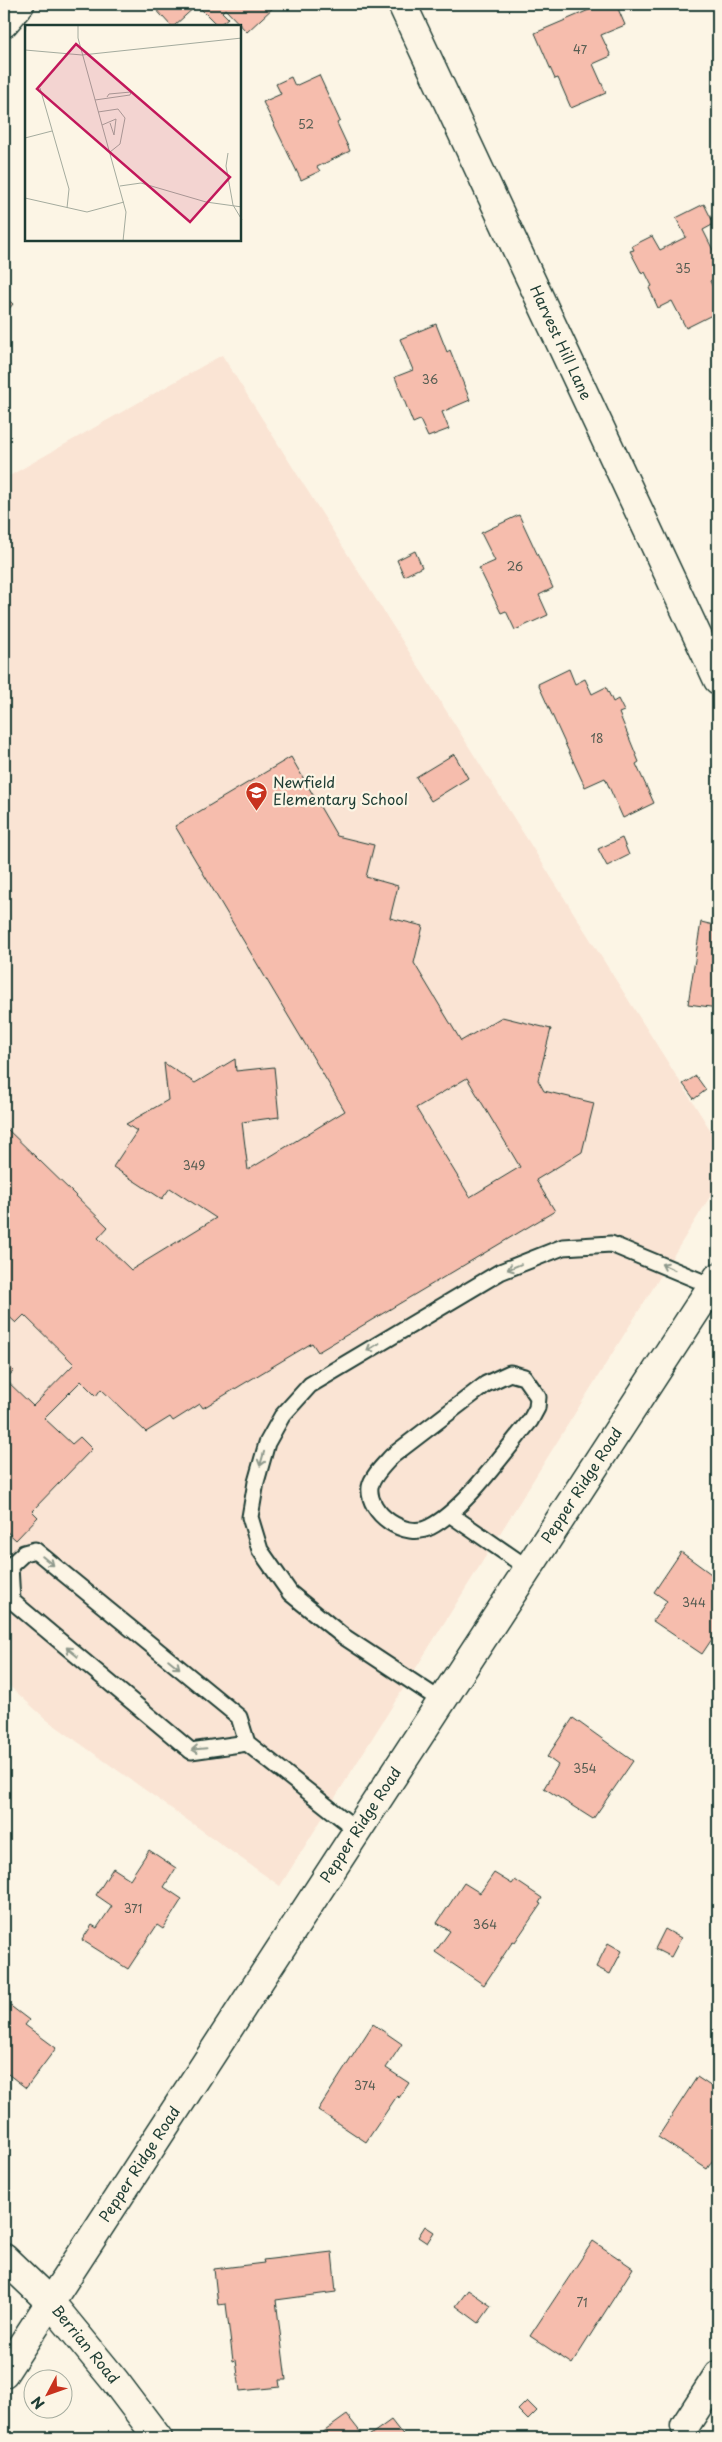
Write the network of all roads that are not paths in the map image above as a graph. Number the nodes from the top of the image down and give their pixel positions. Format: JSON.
{"nodes":[{"id":1,"x":20,"y":4,"type":"edge"},
{"id":2,"x":402,"y":4,"type":"edge"},
{"id":3,"x":4,"y":23,"type":"edge"},
{"id":4,"x":718,"y":680,"type":"edge"},
{"id":5,"x":715,"y":1282,"type":"edge"},
{"id":6,"x":451,"y":1515,"type":"junction"},
{"id":7,"x":529,"y":1569,"type":"junction"},
{"id":8,"x":443,"y":1702,"type":"junction"},
{"id":9,"x":247,"y":1743,"type":"junction"},
{"id":10,"x":358,"y":1831,"type":"junction"},
{"id":11,"x":4,"y":2258,"type":"edge"},
{"id":12,"x":50,"y":2303,"type":"junction"},
{"id":13,"x":4,"y":2373,"type":"edge"},
{"id":14,"x":718,"y":2376,"type":"edge"},
{"id":15,"x":685,"y":2426,"type":"dead end"},
{"id":16,"x":158,"y":2438,"type":"edge"}],
"edges":[{"from":1,"to":3,"type":"street"},
{"from":2,"to":4,"type":"street","name":"Harvest Hill Lane"},
{"from":5,"to":7,"type":"street","name":"Pepper Ridge Road"},
{"from":5,"to":8,"type":"lane","one_way":true},
{"from":6,"to":6,"type":"lane"},
{"from":6,"to":7,"type":"lane"},
{"from":7,"to":8,"type":"street","name":"Pepper Ridge Road"},
{"from":8,"to":10,"type":"street","name":"Pepper Ridge Road"},
{"from":9,"to":9,"type":"lane","one_way":true},
{"from":9,"to":10,"type":"lane"},
{"from":10,"to":12,"type":"street","name":"Pepper Ridge Road"},
{"from":11,"to":12,"type":"street","name":"Berrian Road"},
{"from":12,"to":13,"type":"street","name":"Pepper Ridge Road"},
{"from":12,"to":16,"type":"street","name":"Berrian Road"},
{"from":14,"to":15,"type":"street"}]}
